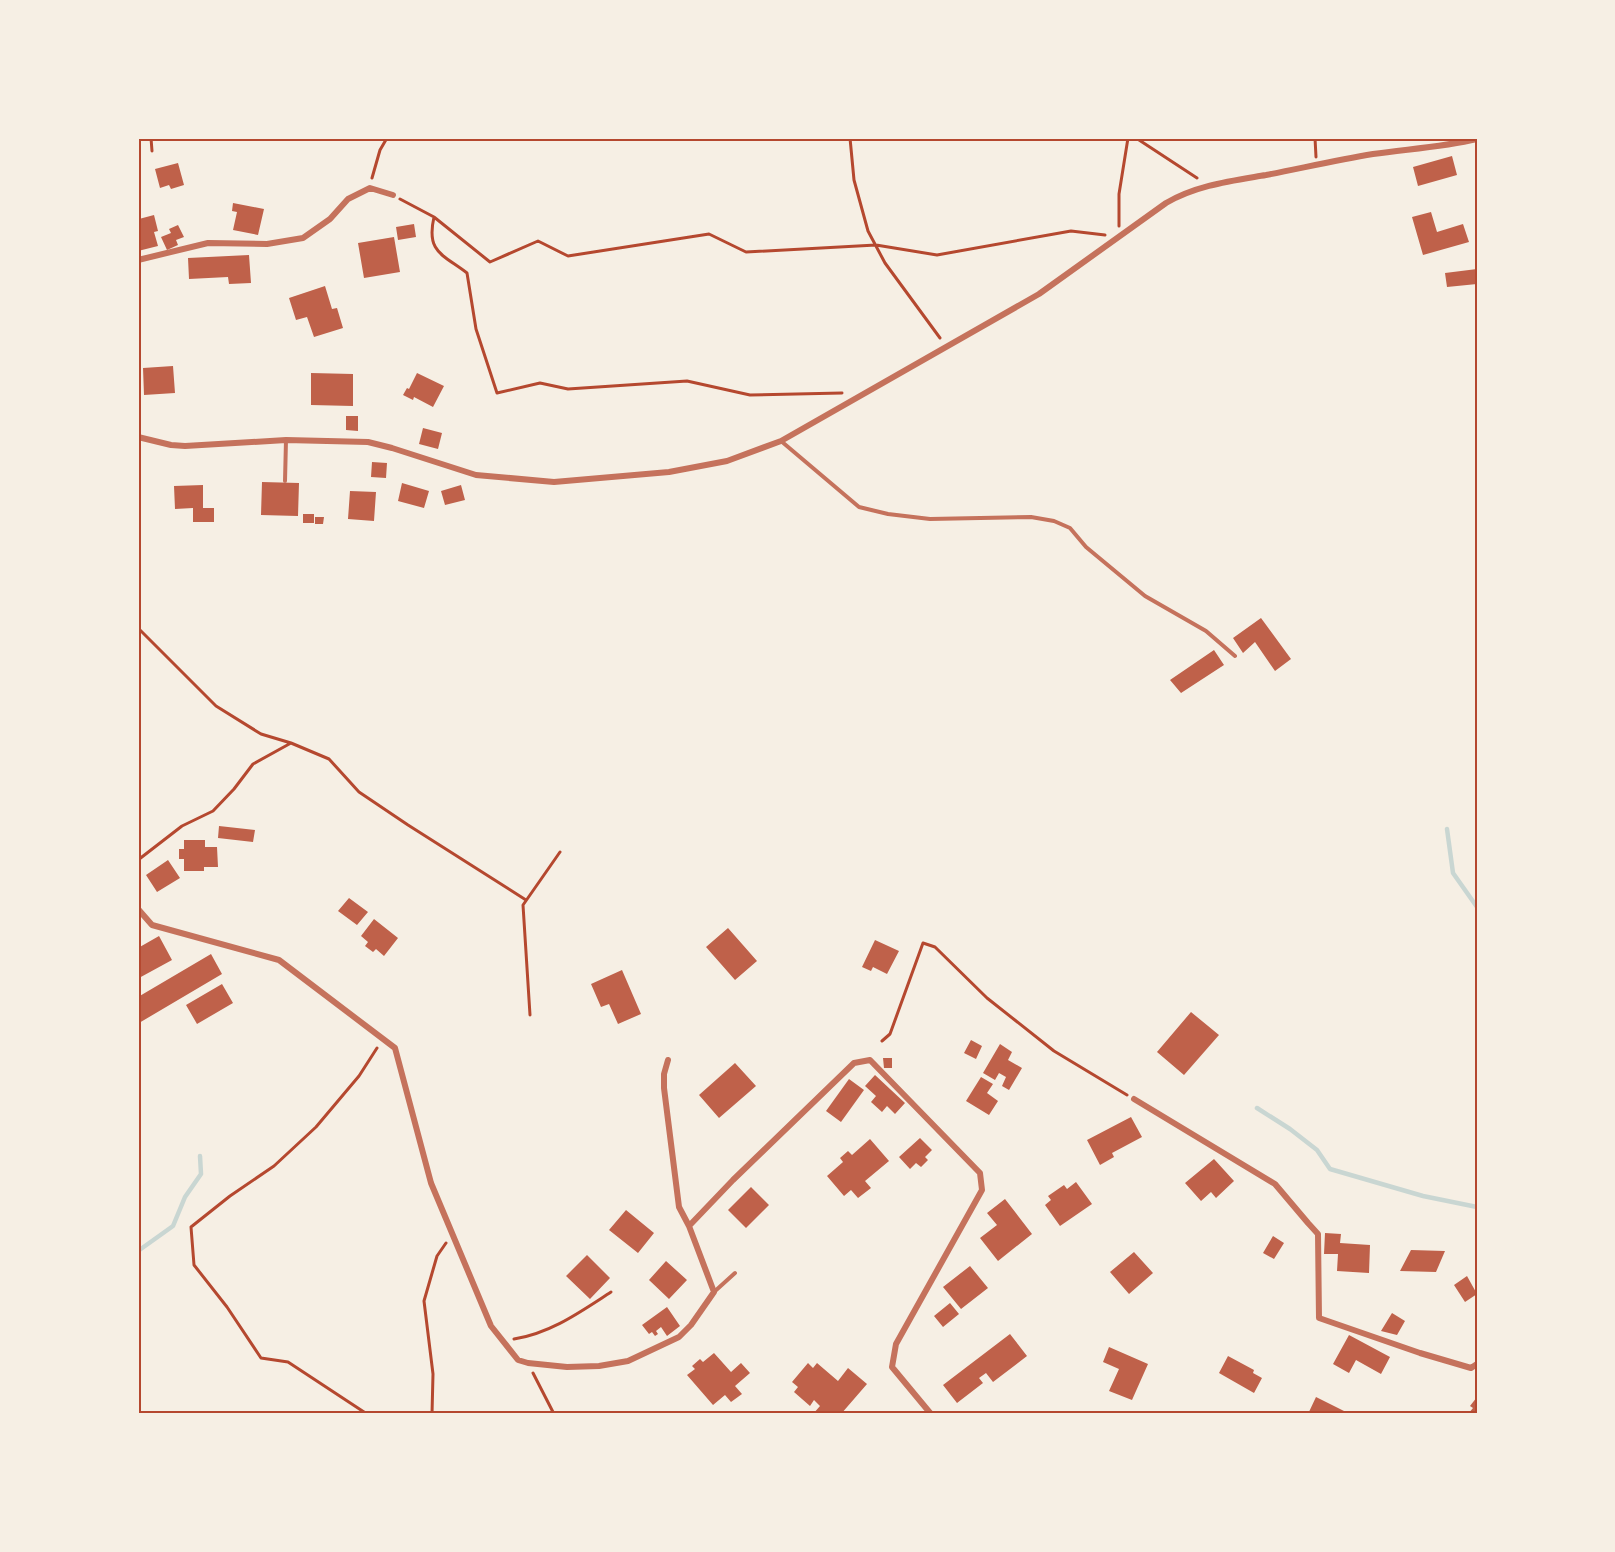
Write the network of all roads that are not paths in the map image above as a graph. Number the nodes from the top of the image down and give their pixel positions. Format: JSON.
{"nodes":[{"id":1,"x":1477,"y":139,"type":"edge"},
{"id":2,"x":393,"y":195,"type":"road end"},
{"id":3,"x":138,"y":260,"type":"edge"},
{"id":4,"x":138,"y":437,"type":"edge"},
{"id":5,"x":286,"y":440,"type":"junction"},
{"id":6,"x":781,"y":441,"type":"junction"},
{"id":7,"x":285,"y":481,"type":"dead end"},
{"id":8,"x":1235,"y":656,"type":"dead end"},
{"id":9,"x":138,"y":909,"type":"edge"},
{"id":10,"x":668,"y":1060,"type":"dead end"},
{"id":11,"x":1134,"y":1099,"type":"road end"},
{"id":12,"x":689,"y":1226,"type":"junction"},
{"id":13,"x":735,"y":1273,"type":"dead end"},
{"id":14,"x":714,"y":1292,"type":"junction"},
{"id":15,"x":1477,"y":1364,"type":"edge"},
{"id":16,"x":931,"y":1414,"type":"edge"}],
"edges":[{"from":1,"to":6,"type":"street"},
{"from":2,"to":3,"type":"street"},
{"from":4,"to":5,"type":"street"},
{"from":5,"to":6,"type":"street"},
{"from":5,"to":7,"type":"lane"},
{"from":6,"to":8,"type":"lane"},
{"from":9,"to":14,"type":"street"},
{"from":10,"to":12,"type":"street"},
{"from":11,"to":15,"type":"street"},
{"from":12,"to":14,"type":"street"},
{"from":12,"to":16,"type":"street"},
{"from":13,"to":14,"type":"lane"}]}
